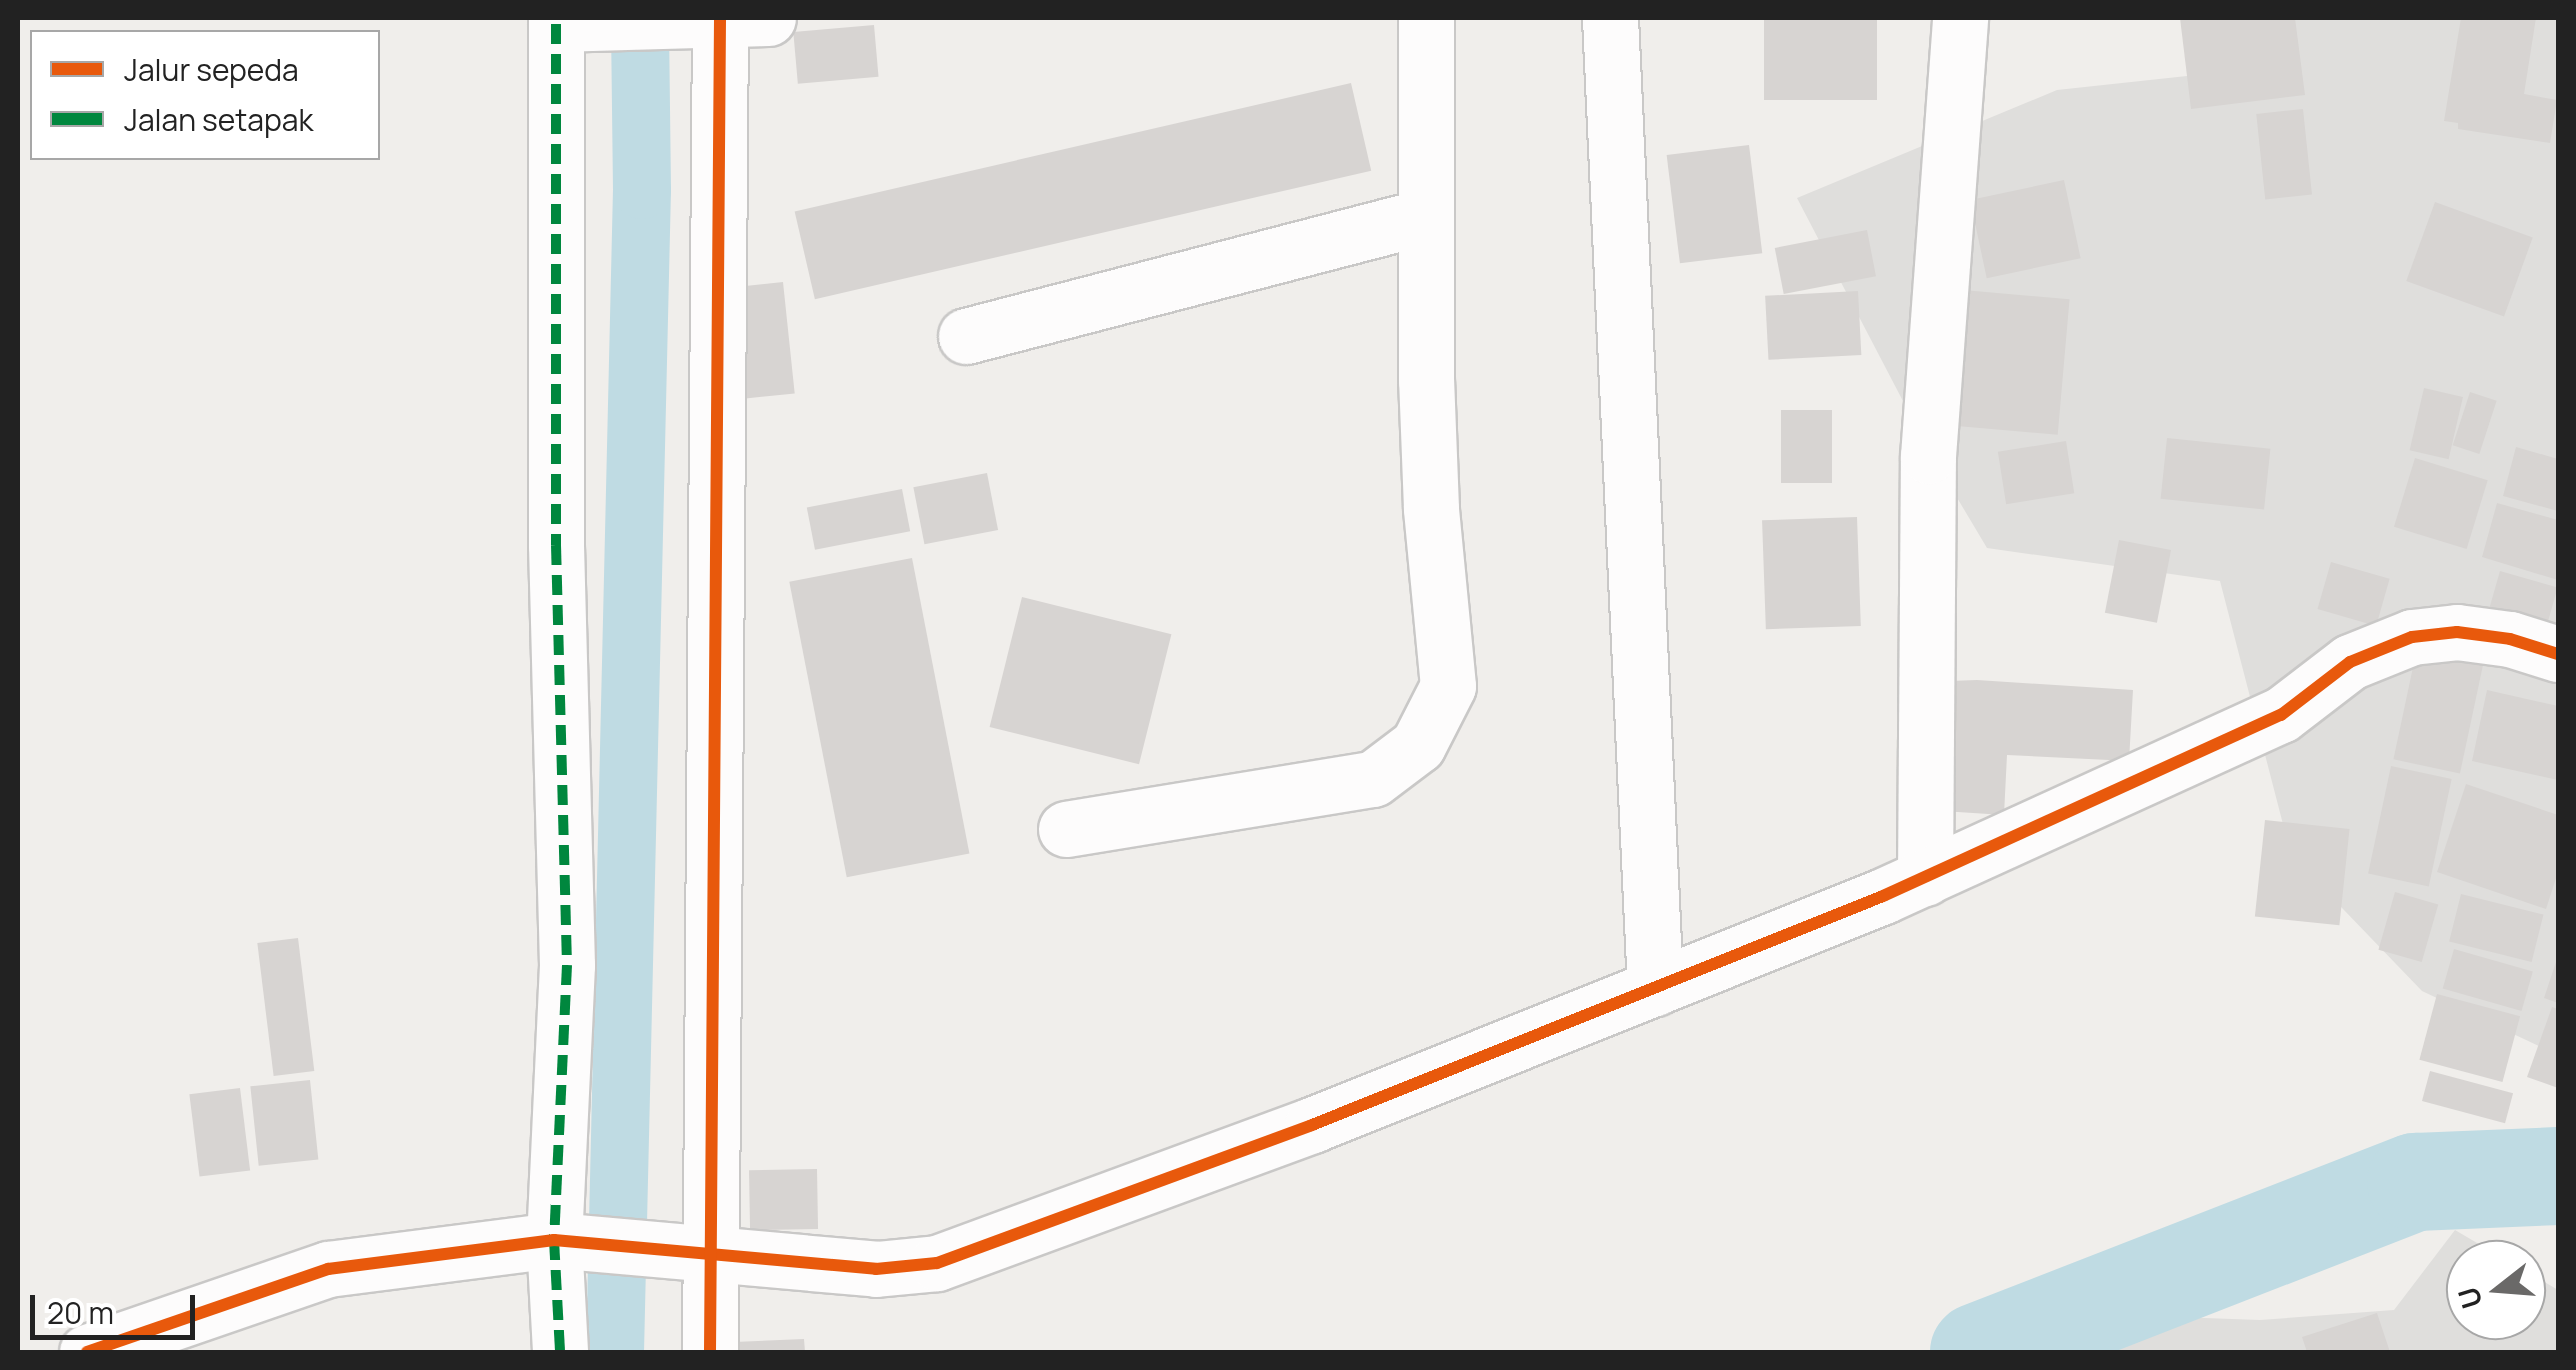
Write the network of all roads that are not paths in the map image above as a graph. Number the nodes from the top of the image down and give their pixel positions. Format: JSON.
{"nodes":[{"id":1,"x":1426,"y":18,"type":"edge"},
{"id":2,"x":1610,"y":18,"type":"edge"},
{"id":3,"x":1960,"y":18,"type":"edge"},
{"id":4,"x":728,"y":19,"type":"edge"},
{"id":5,"x":562,"y":21,"type":"edge"},
{"id":6,"x":1423,"y":217,"type":"junction"},
{"id":7,"x":966,"y":336,"type":"dead end"},
{"id":8,"x":2558,"y":654,"type":"edge"},
{"id":9,"x":1066,"y":829,"type":"dead end"},
{"id":10,"x":1925,"y":878,"type":"junction"},
{"id":11,"x":1655,"y":988,"type":"junction"},
{"id":12,"x":567,"y":1242,"type":"junction"},
{"id":13,"x":695,"y":1254,"type":"junction"},
{"id":14,"x":87,"y":1352,"type":"edge"},
{"id":15,"x":560,"y":1352,"type":"edge"},
{"id":16,"x":710,"y":1352,"type":"edge"}],
"edges":[{"from":1,"to":6,"type":"street"},
{"from":2,"to":11,"type":"street"},
{"from":3,"to":10,"type":"street"},
{"from":4,"to":5,"type":"street"},
{"from":4,"to":13,"type":"street"},
{"from":5,"to":12,"type":"street"},
{"from":6,"to":7,"type":"street"},
{"from":6,"to":9,"type":"street"},
{"from":8,"to":10,"type":"street"},
{"from":10,"to":11,"type":"street"},
{"from":11,"to":13,"type":"street"},
{"from":12,"to":13,"type":"street"},
{"from":12,"to":14,"type":"street"},
{"from":12,"to":15,"type":"street"},
{"from":13,"to":16,"type":"street"}]}
